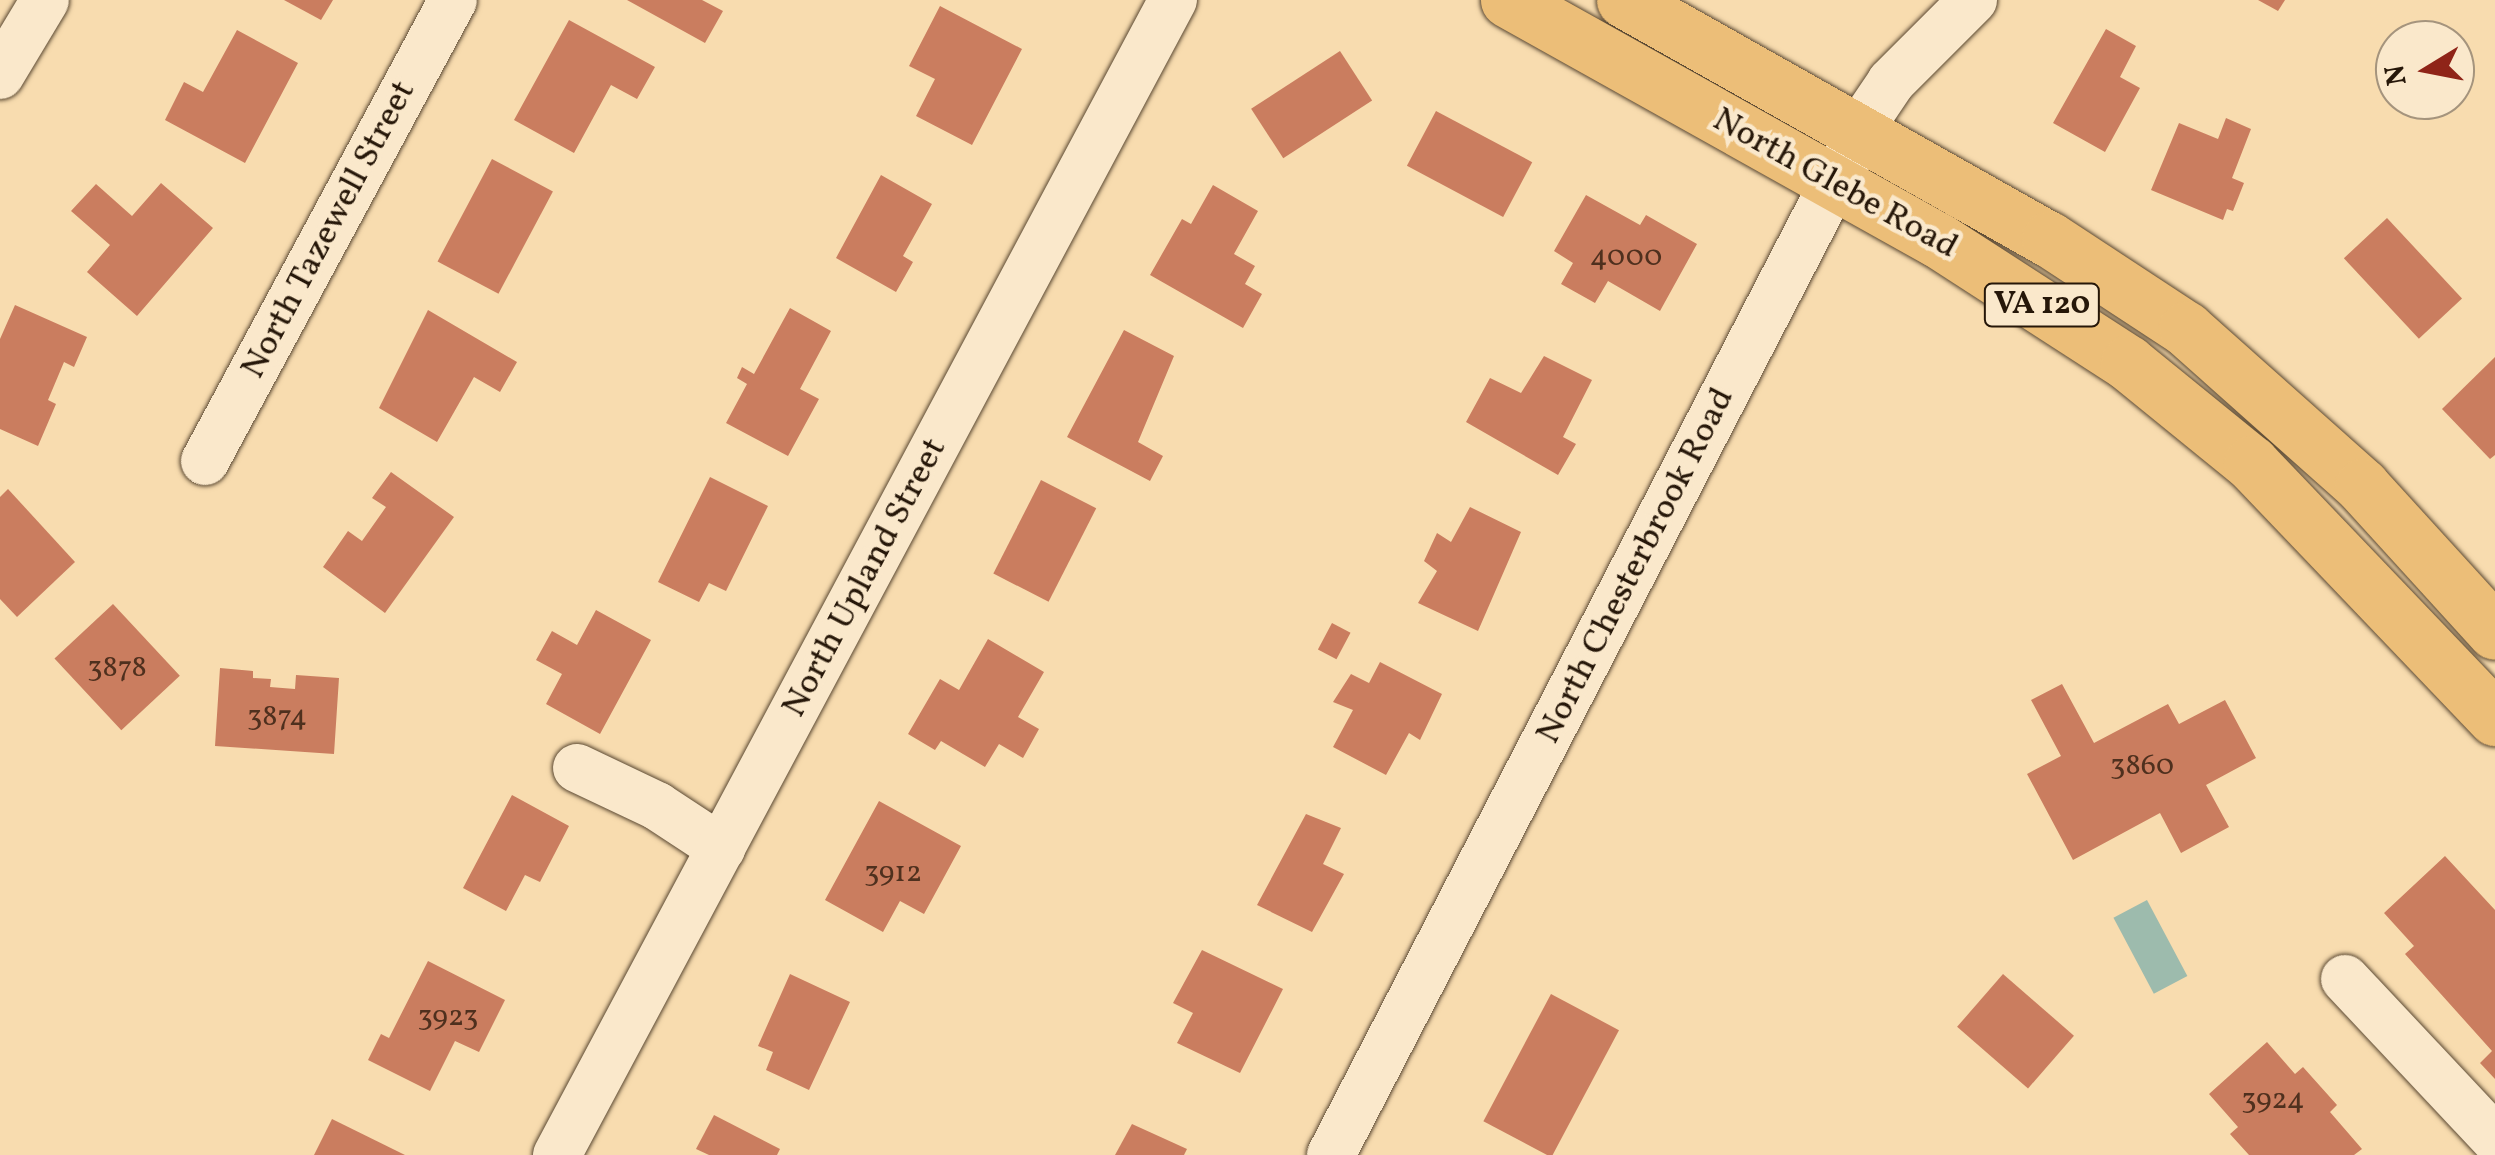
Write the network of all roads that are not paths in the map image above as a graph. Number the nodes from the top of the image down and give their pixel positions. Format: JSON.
{"nodes":[{"id":1,"x":45,"y":0,"type":"edge"},
{"id":2,"x":453,"y":0,"type":"edge"},
{"id":3,"x":1172,"y":0,"type":"edge"},
{"id":4,"x":1508,"y":0,"type":"edge"},
{"id":5,"x":1624,"y":0,"type":"edge"},
{"id":6,"x":1973,"y":0,"type":"edge"},
{"id":7,"x":0,"y":75,"type":"edge"},
{"id":8,"x":1860,"y":132,"type":"junction"},
{"id":9,"x":1834,"y":184,"type":"junction"},
{"id":10,"x":205,"y":461,"type":"dead end"},
{"id":11,"x":2495,"y":632,"type":"edge"},
{"id":12,"x":2476,"y":661,"type":"edge"},
{"id":13,"x":2495,"y":718,"type":"edge"},
{"id":14,"x":577,"y":768,"type":"dead end"},
{"id":15,"x":721,"y":848,"type":"junction"},
{"id":16,"x":2346,"y":979,"type":"dead end"},
{"id":17,"x":2495,"y":1139,"type":"edge"},
{"id":18,"x":557,"y":1155,"type":"edge"},
{"id":19,"x":1331,"y":1155,"type":"edge"}],
"edges":[{"from":1,"to":7,"type":"street"},
{"from":2,"to":10,"type":"street","name":"North Tazewell Street"},
{"from":3,"to":15,"type":"street","name":"North Upland Street"},
{"from":4,"to":9,"type":"main road","name":"North Glebe Road","number":"VA 120"},
{"from":5,"to":8,"type":"main road","name":"North Glebe Road","number":"VA 120"},
{"from":6,"to":8,"type":"street","name":"North Chesterbrook Road"},
{"from":8,"to":9,"type":"street","name":"North Chesterbrook Road"},
{"from":8,"to":11,"type":"main road","name":"North Glebe Road","number":"VA 120"},
{"from":9,"to":12,"type":"main road","name":"North Glebe Road","number":"VA 120"},
{"from":9,"to":19,"type":"street","name":"North Chesterbrook Road"},
{"from":12,"to":13,"type":"main road","name":"North Glebe Road","number":"VA 120"},
{"from":14,"to":15,"type":"street"},
{"from":15,"to":18,"type":"street","name":"North Upland Street"},
{"from":16,"to":17,"type":"street"}]}
